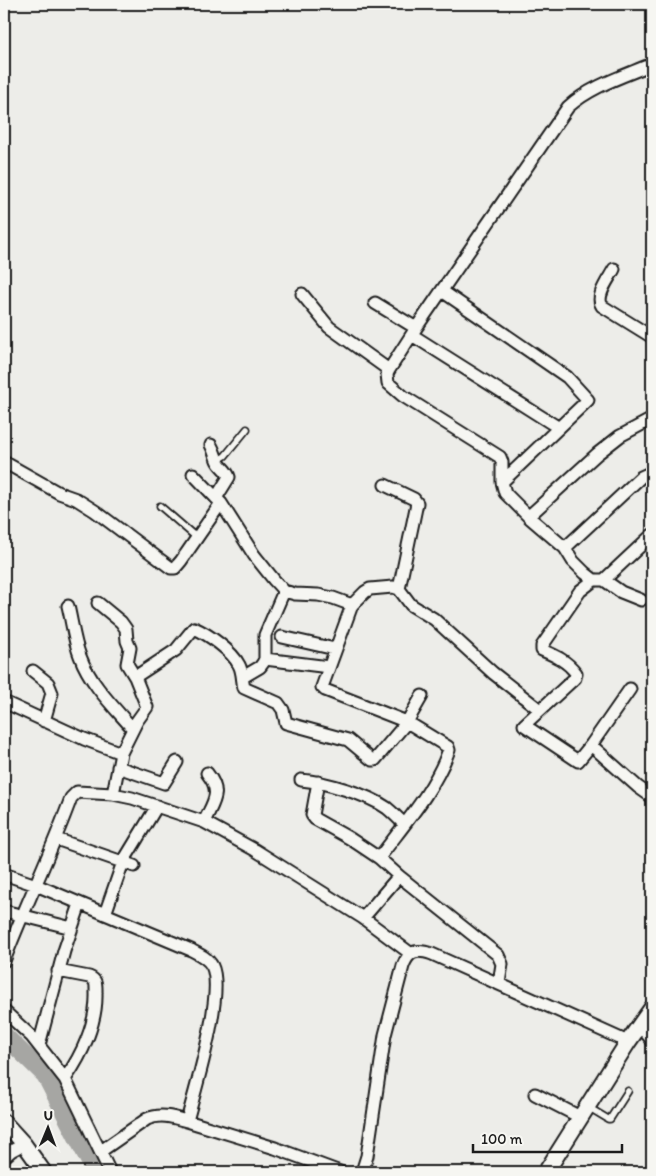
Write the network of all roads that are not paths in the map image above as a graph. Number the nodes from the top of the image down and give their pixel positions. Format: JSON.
{"nodes":[{"id":1,"x":652,"y":64,"type":"edge"},
{"id":2,"x":614,"y":269,"type":"dead end"},
{"id":3,"x":442,"y":291,"type":"junction"},
{"id":4,"x":302,"y":294,"type":"dead end"},
{"id":5,"x":375,"y":302,"type":"dead end"},
{"id":6,"x":414,"y":332,"type":"junction"},
{"id":7,"x":652,"y":337,"type":"edge"},
{"id":8,"x":389,"y":370,"type":"junction"},
{"id":9,"x":652,"y":420,"type":"edge"},
{"id":10,"x":559,"y":428,"type":"junction"},
{"id":11,"x":247,"y":429,"type":"dead end"},
{"id":12,"x":211,"y":445,"type":"dead end"},
{"id":13,"x":217,"y":461,"type":"junction"},
{"id":14,"x":4,"y":462,"type":"edge"},
{"id":15,"x":652,"y":472,"type":"edge"},
{"id":16,"x":193,"y":474,"type":"dead end"},
{"id":17,"x":502,"y":482,"type":"junction"},
{"id":18,"x":385,"y":485,"type":"dead end"},
{"id":19,"x":219,"y":500,"type":"junction"},
{"id":20,"x":160,"y":506,"type":"dead end"},
{"id":21,"x":529,"y":516,"type":"junction"},
{"id":22,"x":652,"y":535,"type":"edge"},
{"id":23,"x":197,"y":538,"type":"junction"},
{"id":24,"x":565,"y":548,"type":"junction"},
{"id":25,"x":591,"y":584,"type":"junction"},
{"id":26,"x":399,"y":590,"type":"junction"},
{"id":27,"x":284,"y":591,"type":"junction"},
{"id":28,"x":641,"y":600,"type":"dead end"},
{"id":29,"x":98,"y":603,"type":"dead end"},
{"id":30,"x":352,"y":604,"type":"junction"},
{"id":31,"x":68,"y":606,"type":"dead end"},
{"id":32,"x":282,"y":637,"type":"dead end"},
{"id":33,"x":335,"y":649,"type":"junction"},
{"id":34,"x":265,"y":659,"type":"junction"},
{"id":35,"x":329,"y":667,"type":"junction"},
{"id":36,"x":33,"y":671,"type":"dead end"},
{"id":37,"x":135,"y":677,"type":"junction"},
{"id":38,"x":243,"y":677,"type":"junction"},
{"id":39,"x":630,"y":689,"type":"dead end"},
{"id":40,"x":422,"y":696,"type":"dead end"},
{"id":41,"x":4,"y":702,"type":"edge"},
{"id":42,"x":540,"y":710,"type":"junction"},
{"id":43,"x":44,"y":721,"type":"junction"},
{"id":44,"x":407,"y":722,"type":"junction"},
{"id":45,"x":135,"y":726,"type":"junction"},
{"id":46,"x":591,"y":745,"type":"junction"},
{"id":47,"x":121,"y":753,"type":"junction"},
{"id":48,"x":177,"y":762,"type":"dead end"},
{"id":49,"x":118,"y":767,"type":"junction"},
{"id":50,"x":207,"y":773,"type":"dead end"},
{"id":51,"x":301,"y":780,"type":"dead end"},
{"id":52,"x":318,"y":782,"type":"junction"},
{"id":53,"x":113,"y":794,"type":"junction"},
{"id":54,"x":652,"y":797,"type":"edge"},
{"id":55,"x":157,"y":806,"type":"junction"},
{"id":56,"x":204,"y":822,"type":"junction"},
{"id":57,"x":404,"y":824,"type":"junction"},
{"id":58,"x":56,"y":839,"type":"junction"},
{"id":59,"x":379,"y":858,"type":"junction"},
{"id":60,"x":128,"y":864,"type":"junction"},
{"id":61,"x":4,"y":874,"type":"edge"},
{"id":62,"x":399,"y":876,"type":"junction"},
{"id":63,"x":36,"y":885,"type":"junction"},
{"id":64,"x":80,"y":904,"type":"junction"},
{"id":65,"x":4,"y":911,"type":"edge"},
{"id":66,"x":105,"y":914,"type":"junction"},
{"id":67,"x":22,"y":916,"type":"junction"},
{"id":68,"x":363,"y":918,"type":"junction"},
{"id":69,"x":72,"y":928,"type":"junction"},
{"id":70,"x":410,"y":953,"type":"junction"},
{"id":71,"x":4,"y":961,"type":"edge"},
{"id":72,"x":58,"y":971,"type":"junction"},
{"id":73,"x":499,"y":983,"type":"junction"},
{"id":74,"x":652,"y":1008,"type":"edge"},
{"id":75,"x":4,"y":1011,"type":"edge"},
{"id":76,"x":639,"y":1026,"type":"junction"},
{"id":77,"x":652,"y":1040,"type":"edge"},
{"id":78,"x":628,"y":1042,"type":"junction"},
{"id":79,"x":39,"y":1045,"type":"junction"},
{"id":80,"x":65,"y":1079,"type":"junction"},
{"id":81,"x":628,"y":1091,"type":"dead end"},
{"id":82,"x":534,"y":1094,"type":"dead end"},
{"id":83,"x":583,"y":1112,"type":"junction"},
{"id":84,"x":187,"y":1121,"type":"junction"},
{"id":85,"x":4,"y":1122,"type":"edge"},
{"id":86,"x":24,"y":1144,"type":"junction"},
{"id":87,"x":101,"y":1151,"type":"junction"},
{"id":88,"x":4,"y":1157,"type":"edge"},
{"id":89,"x":44,"y":1172,"type":"edge"},
{"id":90,"x":110,"y":1172,"type":"edge"},
{"id":91,"x":340,"y":1172,"type":"edge"},
{"id":92,"x":362,"y":1172,"type":"edge"},
{"id":93,"x":546,"y":1172,"type":"edge"}],
"edges":[{"from":1,"to":3,"type":"street"},
{"from":2,"to":7,"type":"street"},
{"from":3,"to":6,"type":"street"},
{"from":3,"to":10,"type":"street"},
{"from":4,"to":8,"type":"street"},
{"from":5,"to":6,"type":"street"},
{"from":6,"to":8,"type":"street"},
{"from":6,"to":10,"type":"street"},
{"from":8,"to":17,"type":"street"},
{"from":9,"to":21,"type":"street"},
{"from":10,"to":17,"type":"street"},
{"from":11,"to":13,"type":"lane"},
{"from":12,"to":13,"type":"street"},
{"from":13,"to":19,"type":"street"},
{"from":14,"to":23,"type":"street"},
{"from":15,"to":24,"type":"street"},
{"from":16,"to":19,"type":"street"},
{"from":17,"to":21,"type":"street"},
{"from":18,"to":26,"type":"street"},
{"from":19,"to":23,"type":"street"},
{"from":19,"to":27,"type":"street"},
{"from":20,"to":23,"type":"lane"},
{"from":21,"to":24,"type":"street"},
{"from":22,"to":25,"type":"street"},
{"from":24,"to":25,"type":"street"},
{"from":25,"to":28,"type":"street"},
{"from":25,"to":42,"type":"street"},
{"from":26,"to":30,"type":"street"},
{"from":26,"to":42,"type":"street"},
{"from":27,"to":30,"type":"street"},
{"from":27,"to":34,"type":"street"},
{"from":29,"to":37,"type":"street"},
{"from":30,"to":33,"type":"street"},
{"from":31,"to":45,"type":"street"},
{"from":32,"to":33,"type":"street"},
{"from":33,"to":35,"type":"street"},
{"from":34,"to":35,"type":"street"},
{"from":34,"to":38,"type":"street"},
{"from":35,"to":44,"type":"street"},
{"from":36,"to":43,"type":"street"},
{"from":37,"to":38,"type":"street"},
{"from":37,"to":45,"type":"street"},
{"from":38,"to":44,"type":"street"},
{"from":39,"to":46,"type":"street"},
{"from":40,"to":44,"type":"street"},
{"from":41,"to":43,"type":"street"},
{"from":42,"to":46,"type":"street"},
{"from":43,"to":47,"type":"street"},
{"from":44,"to":57,"type":"street"},
{"from":45,"to":47,"type":"street"},
{"from":46,"to":54,"type":"street"},
{"from":47,"to":49,"type":"street"},
{"from":48,"to":49,"type":"street"},
{"from":49,"to":53,"type":"street"},
{"from":50,"to":56,"type":"street"},
{"from":51,"to":52,"type":"street"},
{"from":52,"to":57,"type":"street"},
{"from":52,"to":59,"type":"street"},
{"from":53,"to":55,"type":"street"},
{"from":53,"to":58,"type":"street"},
{"from":55,"to":56,"type":"street"},
{"from":55,"to":60,"type":"street"},
{"from":56,"to":68,"type":"street"},
{"from":57,"to":59,"type":"street"},
{"from":58,"to":60,"type":"street"},
{"from":58,"to":63,"type":"street"},
{"from":59,"to":62,"type":"street"},
{"from":60,"to":66,"type":"street"},
{"from":61,"to":63,"type":"street"},
{"from":62,"to":68,"type":"street"},
{"from":62,"to":73,"type":"street"},
{"from":63,"to":64,"type":"street"},
{"from":63,"to":67,"type":"street"},
{"from":64,"to":66,"type":"street"},
{"from":64,"to":69,"type":"street"},
{"from":65,"to":67,"type":"street"},
{"from":66,"to":84,"type":"street"},
{"from":67,"to":69,"type":"street"},
{"from":67,"to":71,"type":"street"},
{"from":68,"to":70,"type":"street"},
{"from":69,"to":72,"type":"street"},
{"from":70,"to":73,"type":"street"},
{"from":70,"to":92,"type":"street"},
{"from":72,"to":79,"type":"street"},
{"from":72,"to":80,"type":"street"},
{"from":73,"to":78,"type":"street"},
{"from":74,"to":76,"type":"main road"},
{"from":75,"to":79,"type":"street"},
{"from":76,"to":77,"type":"street"},
{"from":76,"to":78,"type":"main road"},
{"from":78,"to":83,"type":"main road"},
{"from":79,"to":80,"type":"street"},
{"from":80,"to":87,"type":"street"},
{"from":81,"to":83,"type":"lane"},
{"from":82,"to":83,"type":"street"},
{"from":83,"to":93,"type":"main road"},
{"from":84,"to":87,"type":"street"},
{"from":84,"to":91,"type":"street"},
{"from":85,"to":86,"type":"street"},
{"from":86,"to":88,"type":"street"},
{"from":86,"to":89,"type":"street"},
{"from":87,"to":90,"type":"street"}]}
